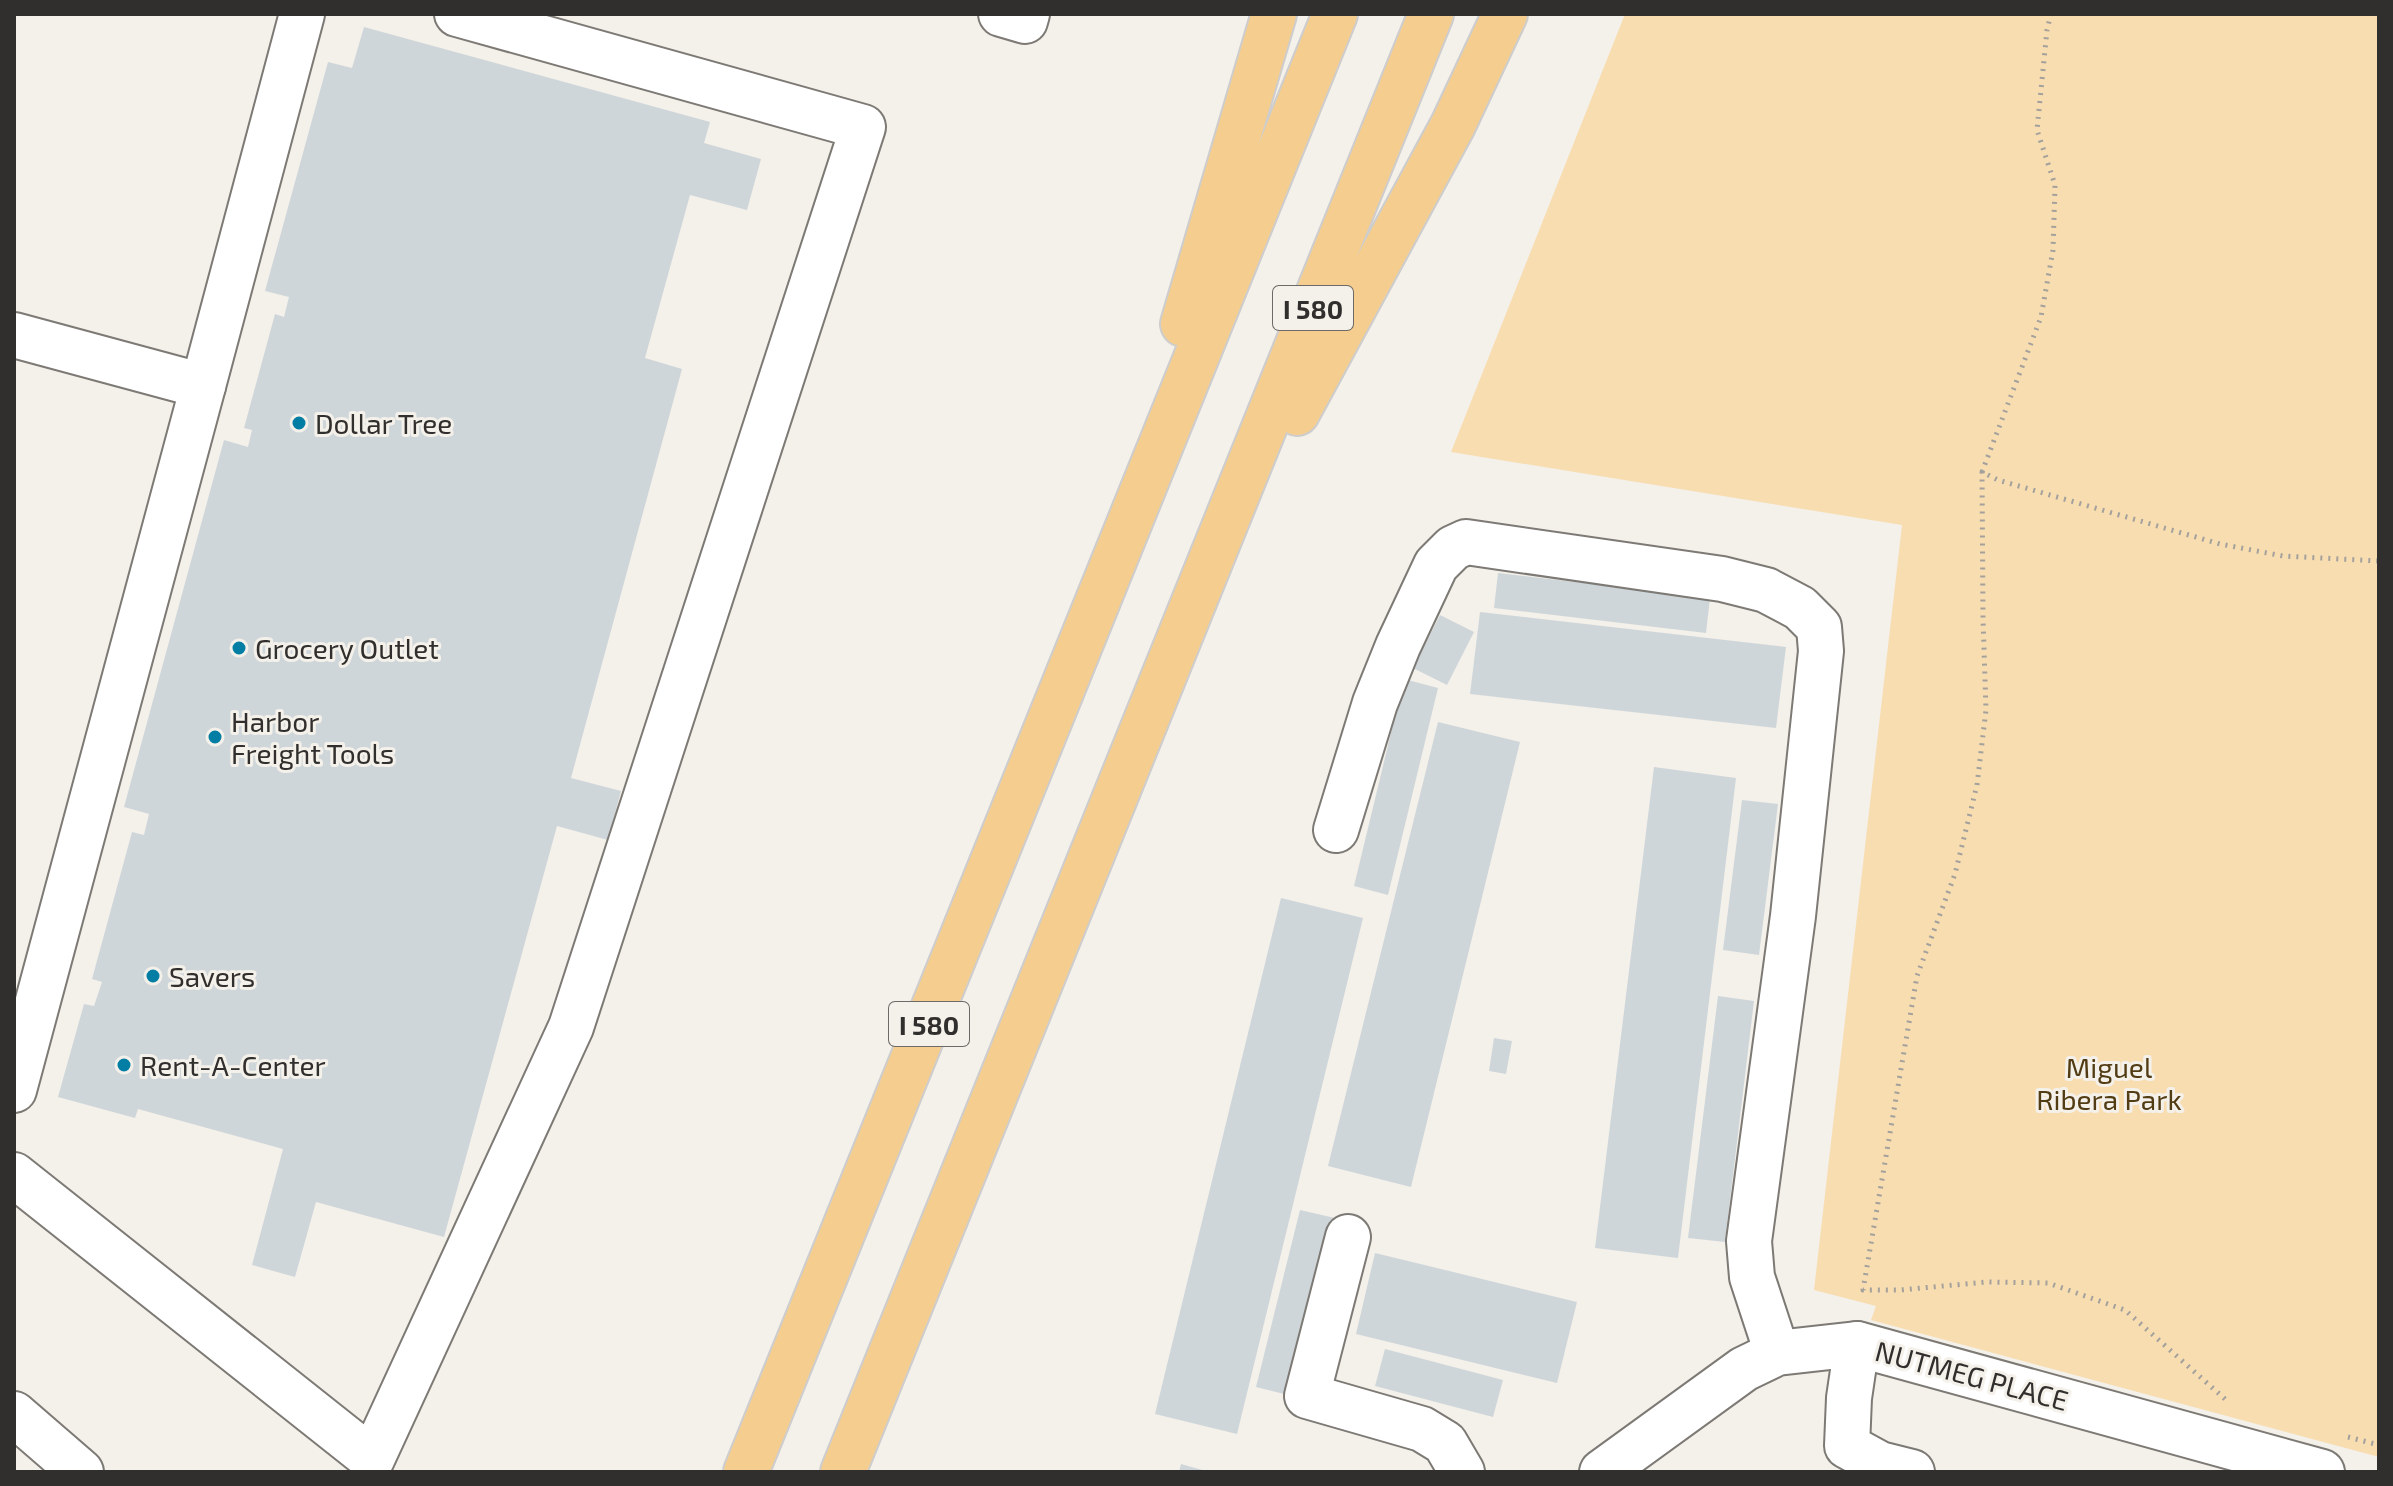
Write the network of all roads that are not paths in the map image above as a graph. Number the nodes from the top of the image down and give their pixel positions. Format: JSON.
{"nodes":[{"id":1,"x":302,"y":14,"type":"edge"},
{"id":2,"x":457,"y":14,"type":"edge"},
{"id":3,"x":1001,"y":14,"type":"edge"},
{"id":4,"x":1027,"y":14,"type":"edge"},
{"id":5,"x":1274,"y":14,"type":"edge"},
{"id":6,"x":1335,"y":14,"type":"edge"},
{"id":7,"x":1431,"y":14,"type":"edge"},
{"id":8,"x":1505,"y":14,"type":"edge"},
{"id":9,"x":14,"y":335,"type":"edge"},
{"id":10,"x":203,"y":386,"type":"junction"},
{"id":11,"x":1109,"y":576,"type":"junction"},
{"id":12,"x":1195,"y":601,"type":"junction"},
{"id":13,"x":1336,"y":830,"type":"dead end"},
{"id":14,"x":14,"y":1090,"type":"edge"},
{"id":15,"x":14,"y":1175,"type":"edge"},
{"id":16,"x":1348,"y":1237,"type":"dead end"},
{"id":17,"x":1857,"y":1344,"type":"junction"},
{"id":18,"x":1777,"y":1353,"type":"junction"},
{"id":19,"x":14,"y":1414,"type":"edge"},
{"id":20,"x":2329,"y":1453,"type":"edge"},
{"id":21,"x":370,"y":1466,"type":"edge"},
{"id":22,"x":81,"y":1472,"type":"edge"},
{"id":23,"x":746,"y":1472,"type":"edge"},
{"id":24,"x":843,"y":1472,"type":"edge"},
{"id":25,"x":1462,"y":1472,"type":"edge"},
{"id":26,"x":1602,"y":1472,"type":"edge"},
{"id":27,"x":1912,"y":1472,"type":"edge"}],
"edges":[{"from":1,"to":10,"type":"street"},
{"from":2,"to":21,"type":"street"},
{"from":3,"to":4,"type":"street"},
{"from":5,"to":11,"type":"highway"},
{"from":6,"to":11,"type":"highway","number":"I 580"},
{"from":7,"to":12,"type":"highway","number":"I 580"},
{"from":8,"to":12,"type":"highway"},
{"from":9,"to":10,"type":"street"},
{"from":10,"to":14,"type":"street"},
{"from":11,"to":23,"type":"highway","number":"I 580"},
{"from":12,"to":24,"type":"highway","number":"I 580"},
{"from":13,"to":18,"type":"street"},
{"from":15,"to":21,"type":"street"},
{"from":16,"to":25,"type":"street"},
{"from":17,"to":18,"type":"street","name":"NUTMEG PLACE"},
{"from":17,"to":20,"type":"street","name":"NUTMEG PLACE"},
{"from":17,"to":27,"type":"street"},
{"from":18,"to":26,"type":"street","name":"NUTMEG PLACE"},
{"from":19,"to":22,"type":"street"}]}
